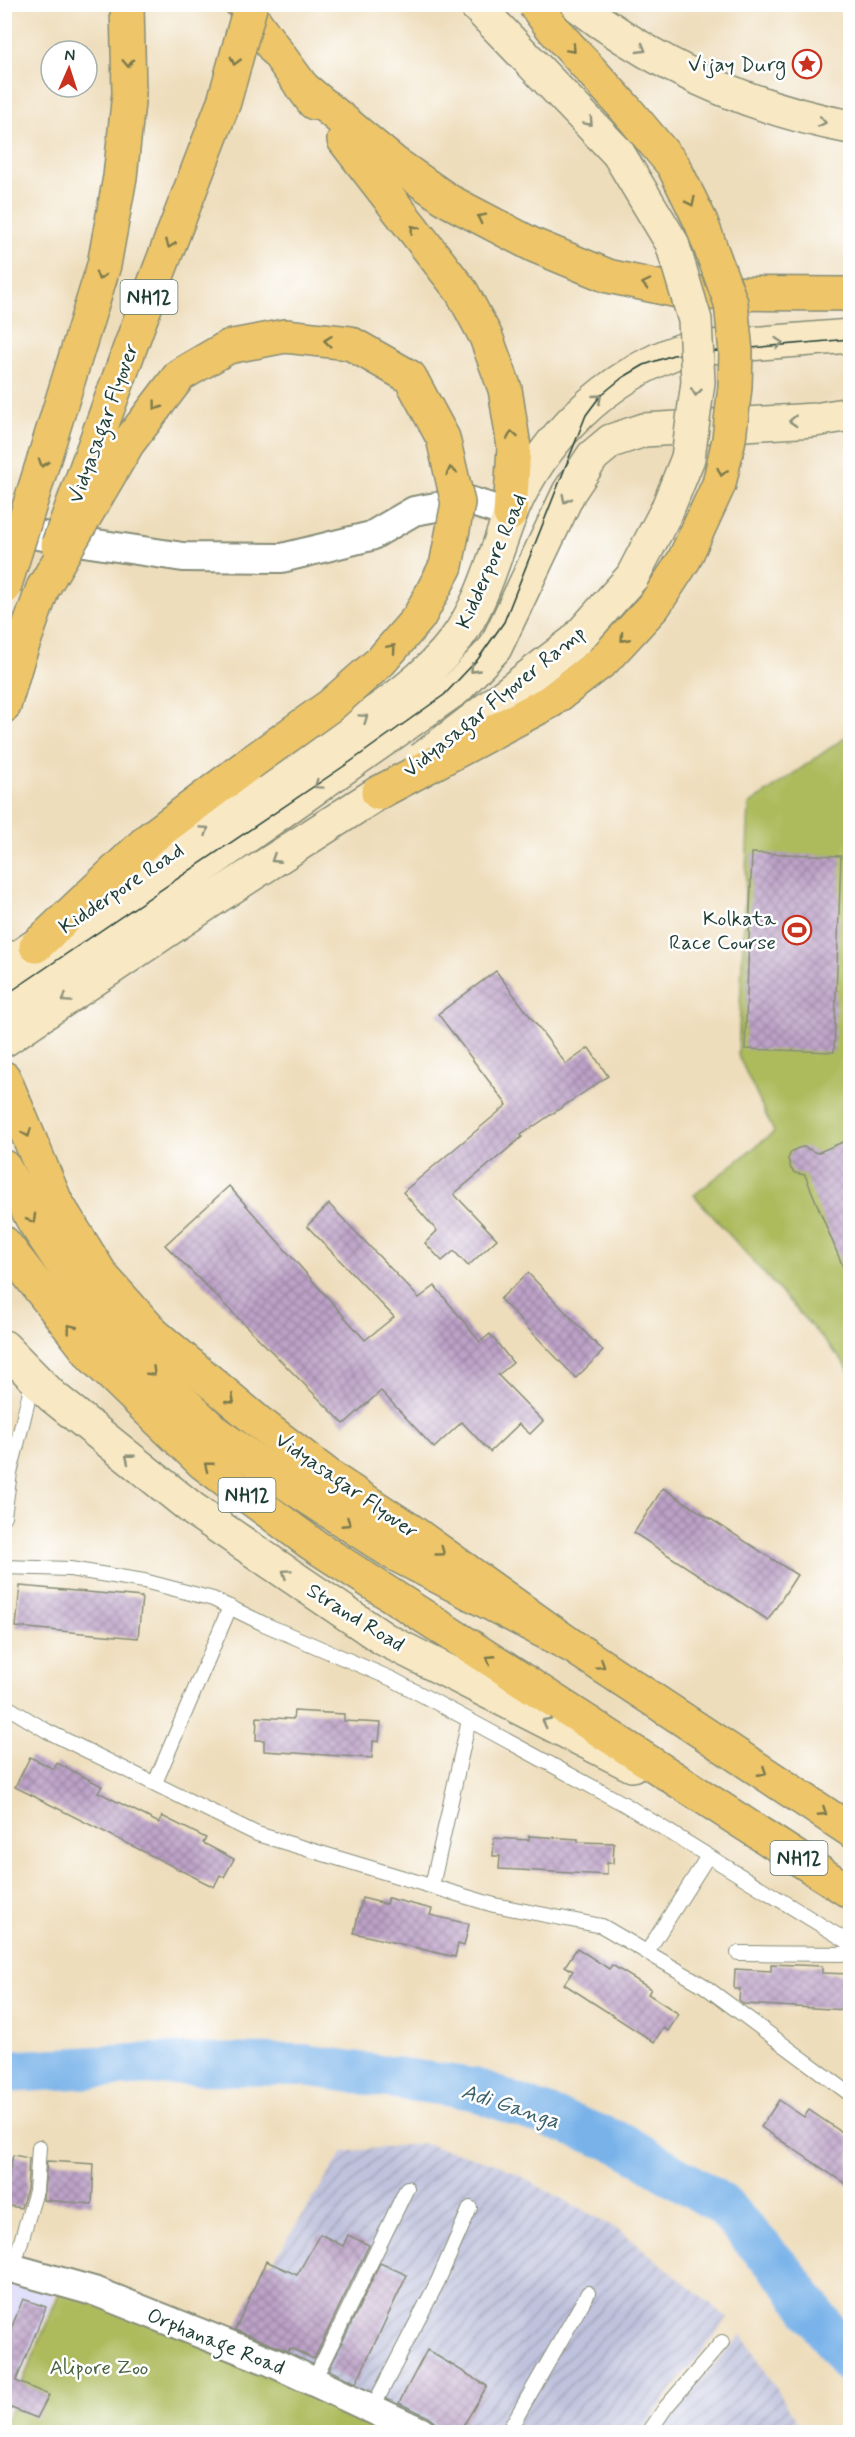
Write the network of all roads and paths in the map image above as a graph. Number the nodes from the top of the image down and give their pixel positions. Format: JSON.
{"nodes":[{"id":1,"x":127,"y":4,"type":"edge"},
{"id":2,"x":242,"y":4,"type":"edge"},
{"id":3,"x":250,"y":4,"type":"edge"},
{"id":4,"x":475,"y":4,"type":"edge"},
{"id":5,"x":534,"y":4,"type":"edge"},
{"id":6,"x":576,"y":4,"type":"edge"},
{"id":7,"x":301,"y":86,"type":"junction"},
{"id":8,"x":850,"y":127,"type":"edge"},
{"id":9,"x":850,"y":294,"type":"edge"},
{"id":10,"x":850,"y":336,"type":"edge"},
{"id":11,"x":850,"y":414,"type":"edge"},
{"id":12,"x":565,"y":431,"type":"junction"},
{"id":13,"x":592,"y":456,"type":"junction"},
{"id":14,"x":510,"y":514,"type":"junction"},
{"id":15,"x":4,"y":530,"type":"edge"},
{"id":16,"x":4,"y":588,"type":"edge"},
{"id":17,"x":43,"y":588,"type":"junction"},
{"id":18,"x":4,"y":706,"type":"edge"},
{"id":19,"x":378,"y":793,"type":"junction"},
{"id":20,"x":36,"y":946,"type":"junction"},
{"id":21,"x":4,"y":967,"type":"edge"},
{"id":22,"x":4,"y":1007,"type":"edge"},
{"id":23,"x":4,"y":1040,"type":"edge"},
{"id":24,"x":4,"y":1078,"type":"edge"},
{"id":25,"x":4,"y":1167,"type":"edge"},
{"id":26,"x":4,"y":1243,"type":"edge"},
{"id":27,"x":4,"y":1347,"type":"edge"},
{"id":28,"x":34,"y":1378,"type":"junction"},
{"id":29,"x":4,"y":1516,"type":"edge"},
{"id":30,"x":4,"y":1567,"type":"edge"},
{"id":31,"x":230,"y":1607,"type":"junction"},
{"id":32,"x":572,"y":1646,"type":"junction"},
{"id":33,"x":4,"y":1705,"type":"edge"},
{"id":34,"x":469,"y":1720,"type":"junction"},
{"id":35,"x":155,"y":1783,"type":"junction"},
{"id":36,"x":748,"y":1824,"type":"junction"},
{"id":37,"x":850,"y":1830,"type":"edge"},
{"id":38,"x":708,"y":1856,"type":"junction"},
{"id":39,"x":432,"y":1886,"type":"junction"},
{"id":40,"x":850,"y":1892,"type":"edge"},
{"id":41,"x":850,"y":1943,"type":"edge"},
{"id":42,"x":647,"y":1953,"type":"junction"},
{"id":43,"x":738,"y":1953,"type":"dead end"},
{"id":44,"x":850,"y":1954,"type":"edge"},
{"id":45,"x":850,"y":2094,"type":"edge"},
{"id":46,"x":39,"y":2147,"type":"dead end"},
{"id":47,"x":407,"y":2188,"type":"dead end"},
{"id":48,"x":470,"y":2208,"type":"dead end"},
{"id":49,"x":9,"y":2267,"type":"edge"},
{"id":50,"x":588,"y":2293,"type":"dead end"},
{"id":51,"x":722,"y":2342,"type":"dead end"},
{"id":52,"x":313,"y":2382,"type":"junction"},
{"id":53,"x":372,"y":2409,"type":"junction"},
{"id":54,"x":422,"y":2433,"type":"edge"},
{"id":55,"x":508,"y":2433,"type":"edge"},
{"id":56,"x":649,"y":2433,"type":"edge"}],
"edges":[{"from":1,"to":16,"type":"highway","one_way":true,"bridge":true},
{"from":2,"to":7,"type":"highway"},
{"from":3,"to":17,"type":"highway","name":"Vidyasagar Flyover","number":"NH12","one_way":true,"bridge":true},
{"from":4,"to":19,"type":"main road","name":"Vidyasagar Flyover Ramp","one_way":true,"bridge":true},
{"from":5,"to":19,"type":"highway","one_way":true,"bridge":true},
{"from":6,"to":8,"type":"main road","one_way":true},
{"from":9,"to":7,"type":"highway","one_way":true},
{"from":14,"to":7,"type":"highway","one_way":true},
{"from":12,"to":10,"type":"main road","name":"Kidderpore Road","one_way":true},
{"from":11,"to":13,"type":"main road","name":"Kidderpore Road","one_way":true},
{"from":12,"to":13,"type":"main road"},
{"from":12,"to":14,"type":"main road","name":"Kidderpore Road"},
{"from":13,"to":22,"type":"main road","name":"Kidderpore Road","one_way":true},
{"from":14,"to":15,"type":"street"},
{"from":20,"to":14,"type":"main road","name":"Kidderpore Road","one_way":true},
{"from":17,"to":18,"type":"highway","name":"Vidyasagar Flyover","number":"NH12"},
{"from":20,"to":17,"type":"highway","one_way":true,"bridge":true},
{"from":19,"to":23,"type":"main road","name":"Vidyasagar Flyover Ramp","one_way":true},
{"from":20,"to":21,"type":"main road","name":"Kidderpore Road"},
{"from":24,"to":32,"type":"highway","name":"Vidyasagar Flyover","number":"NH12","one_way":true},
{"from":25,"to":32,"type":"highway","one_way":true},
{"from":36,"to":26,"type":"highway","number":"NH12","one_way":true},
{"from":27,"to":28,"type":"main road","name":"Strand Road"},
{"from":28,"to":29,"type":"lane"},
{"from":36,"to":28,"type":"main road","name":"Strand Road","one_way":true},
{"from":30,"to":31,"type":"lane"},
{"from":31,"to":34,"type":"lane"},
{"from":31,"to":35,"type":"lane"},
{"from":32,"to":37,"type":"highway","name":"Vidyasagar Flyover","number":"NH12","one_way":true},
{"from":33,"to":35,"type":"lane"},
{"from":34,"to":38,"type":"lane"},
{"from":34,"to":39,"type":"lane"},
{"from":35,"to":39,"type":"lane"},
{"from":36,"to":40,"type":"highway","number":"NH12"},
{"from":38,"to":41,"type":"lane"},
{"from":38,"to":42,"type":"lane"},
{"from":39,"to":42,"type":"lane"},
{"from":42,"to":45,"type":"lane"},
{"from":43,"to":44,"type":"lane"},
{"from":46,"to":49,"type":"lane"},
{"from":47,"to":52,"type":"lane"},
{"from":48,"to":53,"type":"lane"},
{"from":49,"to":52,"type":"street","name":"Orphanage Road"},
{"from":50,"to":55,"type":"lane"},
{"from":51,"to":56,"type":"lane"},
{"from":52,"to":53,"type":"street","name":"Orphanage Road"},
{"from":53,"to":54,"type":"street","name":"Orphanage Road"}]}
